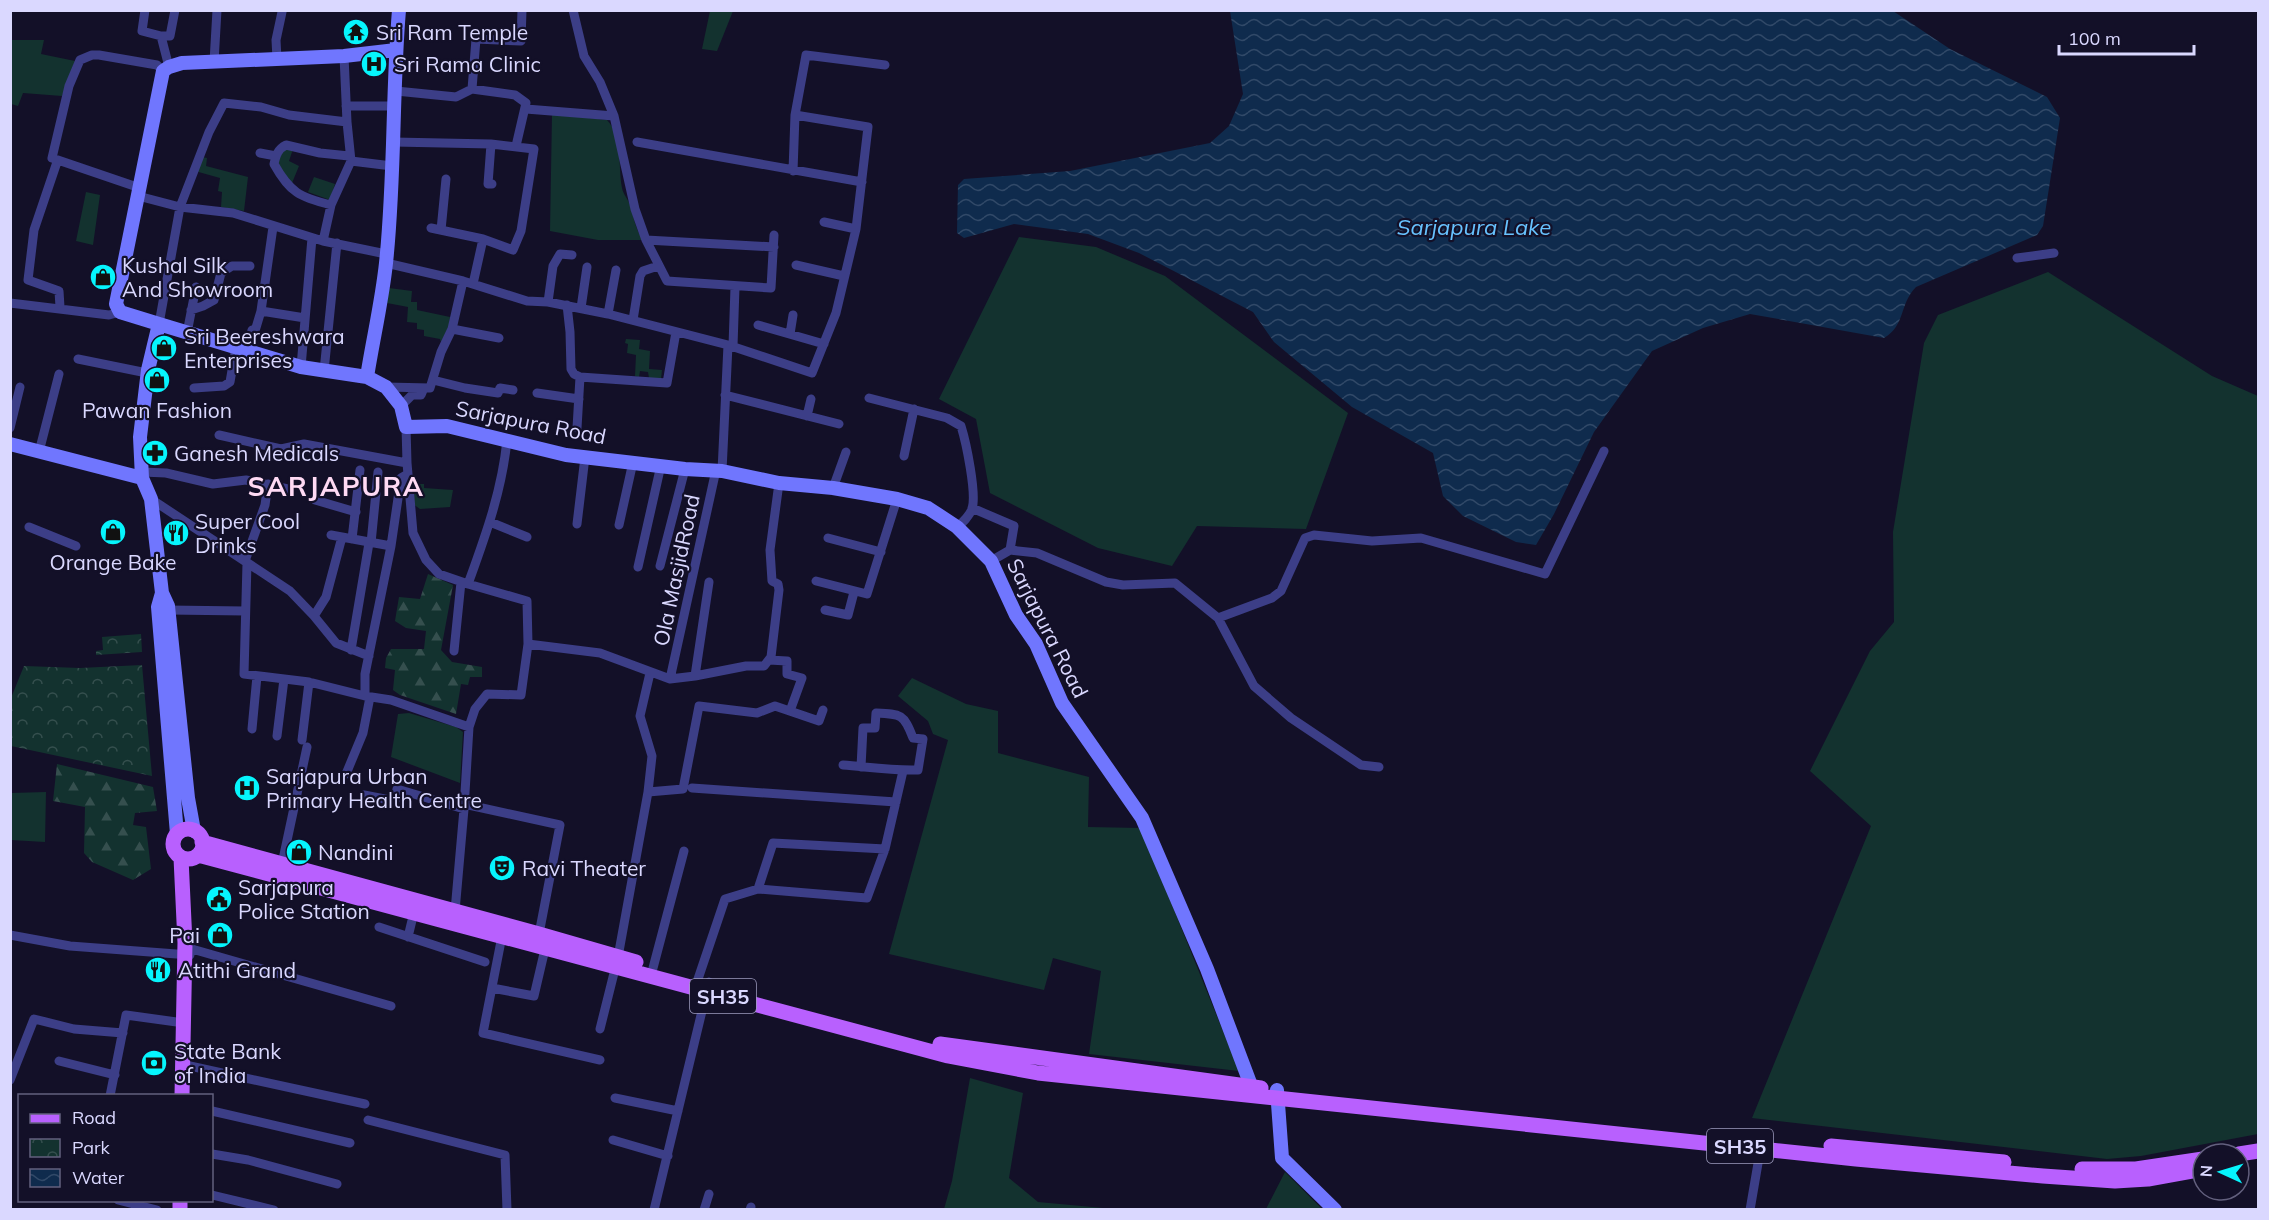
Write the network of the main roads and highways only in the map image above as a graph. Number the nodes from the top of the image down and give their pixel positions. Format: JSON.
{"nodes":[{"id":1,"x":193,"y":849,"type":"junction"},
{"id":2,"x":475,"y":923,"type":"junction"},
{"id":3,"x":190,"y":953,"type":"junction"},
{"id":4,"x":617,"y":962,"type":"junction"},
{"id":5,"x":704,"y":984,"type":"junction"},
{"id":6,"x":187,"y":1042,"type":"junction"},
{"id":7,"x":182,"y":1094,"type":"edge"},
{"id":8,"x":190,"y":1094,"type":"edge"},
{"id":9,"x":1761,"y":1144,"type":"junction"},
{"id":10,"x":2191,"y":1161,"type":"edge"},
{"id":11,"x":2191,"y":1171,"type":"edge"}],
"edges":[{"from":1,"to":1,"type":"main road"},
{"from":1,"to":2,"type":"main road","number":"SH35"},
{"from":1,"to":2,"type":"main road","number":"SH35"},
{"from":1,"to":3,"type":"main road"},
{"from":2,"to":4,"type":"main road","number":"SH35"},
{"from":2,"to":4,"type":"main road","number":"SH35"},
{"from":3,"to":6,"type":"main road"},
{"from":3,"to":6,"type":"main road"},
{"from":4,"to":5,"type":"main road","number":"SH35"},
{"from":4,"to":5,"type":"main road","number":"SH35"},
{"from":5,"to":9,"type":"main road","number":"SH35"},
{"from":6,"to":7,"type":"main road"},
{"from":6,"to":8,"type":"main road"},
{"from":9,"to":10,"type":"main road","number":"SH35"},
{"from":9,"to":11,"type":"main road","number":"SH35"}]}
